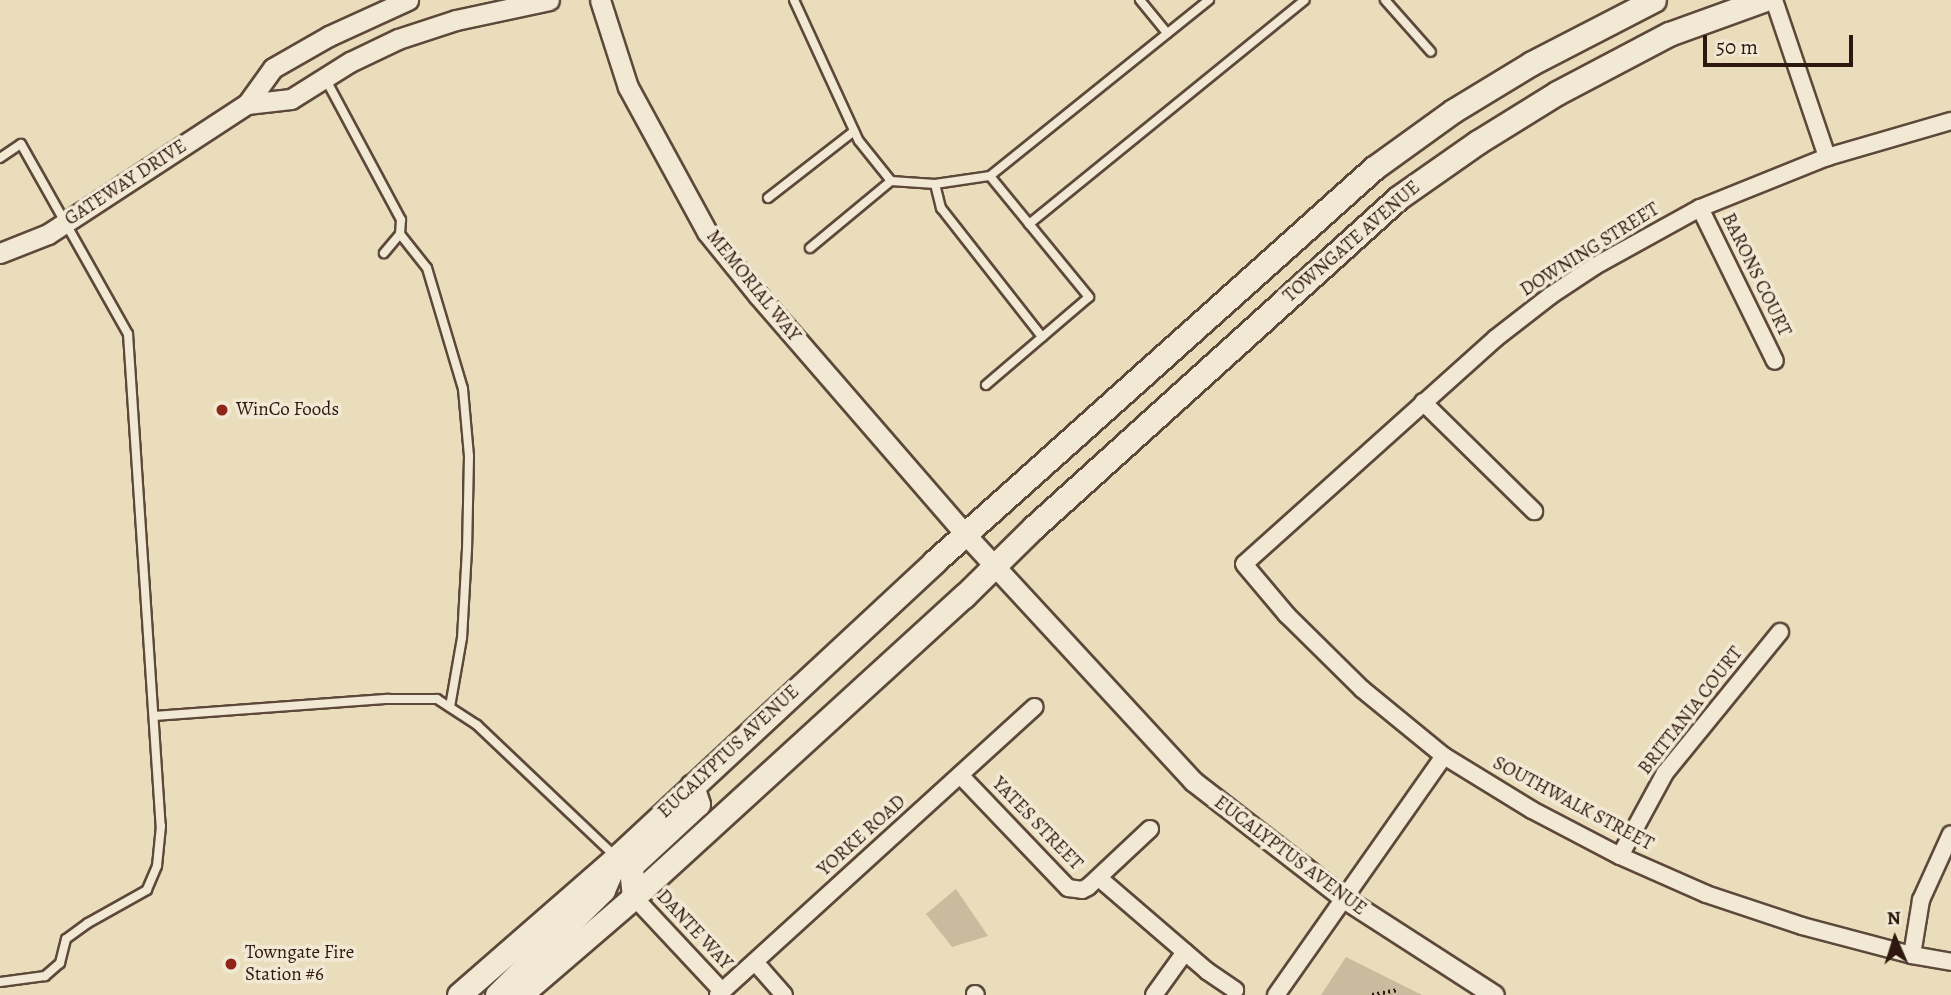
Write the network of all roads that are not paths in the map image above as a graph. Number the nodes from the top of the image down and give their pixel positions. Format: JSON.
{"nodes":[{"id":1,"x":408,"y":0,"type":"edge"},
{"id":2,"x":549,"y":0,"type":"edge"},
{"id":3,"x":600,"y":0,"type":"edge"},
{"id":4,"x":794,"y":0,"type":"edge"},
{"id":5,"x":1140,"y":0,"type":"edge"},
{"id":6,"x":1209,"y":0,"type":"edge"},
{"id":7,"x":1305,"y":0,"type":"edge"},
{"id":8,"x":1385,"y":0,"type":"edge"},
{"id":9,"x":1654,"y":0,"type":"edge"},
{"id":10,"x":1763,"y":0,"type":"edge"},
{"id":11,"x":1774,"y":0,"type":"edge"},
{"id":12,"x":1167,"y":33,"type":"junction"},
{"id":13,"x":1430,"y":52,"type":"dead end"},
{"id":14,"x":325,"y":78,"type":"junction"},
{"id":15,"x":247,"y":104,"type":"junction"},
{"id":16,"x":1951,"y":121,"type":"edge"},
{"id":17,"x":855,"y":131,"type":"junction"},
{"id":18,"x":1827,"y":157,"type":"junction"},
{"id":19,"x":0,"y":158,"type":"edge"},
{"id":20,"x":990,"y":176,"type":"junction"},
{"id":21,"x":891,"y":181,"type":"junction"},
{"id":22,"x":935,"y":184,"type":"junction"},
{"id":23,"x":768,"y":198,"type":"dead end"},
{"id":24,"x":1700,"y":208,"type":"junction"},
{"id":25,"x":67,"y":222,"type":"junction"},
{"id":26,"x":1029,"y":224,"type":"junction"},
{"id":27,"x":400,"y":234,"type":"junction"},
{"id":28,"x":810,"y":248,"type":"dead end"},
{"id":29,"x":0,"y":253,"type":"edge"},
{"id":30,"x":384,"y":253,"type":"dead end"},
{"id":31,"x":1042,"y":337,"type":"junction"},
{"id":32,"x":1775,"y":361,"type":"dead end"},
{"id":33,"x":986,"y":386,"type":"dead end"},
{"id":34,"x":1423,"y":402,"type":"junction"},
{"id":35,"x":1534,"y":511,"type":"dead end"},
{"id":36,"x":966,"y":535,"type":"junction"},
{"id":37,"x":1244,"y":564,"type":"joint"},
{"id":38,"x":996,"y":565,"type":"junction"},
{"id":39,"x":1780,"y":632,"type":"dead end"},
{"id":40,"x":450,"y":707,"type":"junction"},
{"id":41,"x":1034,"y":707,"type":"dead end"},
{"id":42,"x":154,"y":716,"type":"junction"},
{"id":43,"x":1444,"y":756,"type":"junction"},
{"id":44,"x":960,"y":775,"type":"junction"},
{"id":45,"x":692,"y":786,"type":"junction"},
{"id":46,"x":1150,"y":829,"type":"dead end"},
{"id":47,"x":1951,"y":834,"type":"edge"},
{"id":48,"x":1620,"y":856,"type":"junction"},
{"id":49,"x":617,"y":857,"type":"junction"},
{"id":50,"x":1098,"y":878,"type":"junction"},
{"id":51,"x":634,"y":897,"type":"junction"},
{"id":52,"x":1345,"y":899,"type":"junction"},
{"id":53,"x":1185,"y":952,"type":"junction"},
{"id":54,"x":1912,"y":956,"type":"junction"},
{"id":55,"x":755,"y":962,"type":"junction"},
{"id":56,"x":1951,"y":962,"type":"edge"},
{"id":57,"x":0,"y":982,"type":"edge"},
{"id":58,"x":1235,"y":990,"type":"dead end"},
{"id":59,"x":720,"y":993,"type":"edge"},
{"id":60,"x":459,"y":995,"type":"edge"},
{"id":61,"x":497,"y":995,"type":"edge"},
{"id":62,"x":520,"y":995,"type":"edge"},
{"id":63,"x":784,"y":995,"type":"edge"},
{"id":64,"x":1154,"y":995,"type":"edge"},
{"id":65,"x":1276,"y":995,"type":"edge"},
{"id":66,"x":1494,"y":995,"type":"edge"}],
"edges":[{"from":1,"to":15,"type":"street","name":"GATEWAY DRIVE"},
{"from":2,"to":14,"type":"street","name":"GATEWAY DRIVE"},
{"from":3,"to":36,"type":"street","name":"MEMORIAL WAY"},
{"from":4,"to":17,"type":"lane"},
{"from":5,"to":12,"type":"lane"},
{"from":6,"to":12,"type":"lane"},
{"from":7,"to":26,"type":"lane"},
{"from":8,"to":13,"type":"lane"},
{"from":9,"to":36,"type":"main road","name":"TOWNGATE AVENUE"},
{"from":10,"to":38,"type":"main road","name":"TOWNGATE AVENUE"},
{"from":11,"to":18,"type":"street"},
{"from":12,"to":20,"type":"lane"},
{"from":14,"to":15,"type":"street","name":"GATEWAY DRIVE"},
{"from":14,"to":27,"type":"lane"},
{"from":15,"to":25,"type":"street","name":"GATEWAY DRIVE"},
{"from":16,"to":18,"type":"street","name":"DOWNING STREET"},
{"from":17,"to":21,"type":"lane"},
{"from":17,"to":23,"type":"lane"},
{"from":18,"to":24,"type":"street","name":"DOWNING STREET"},
{"from":19,"to":25,"type":"lane"},
{"from":20,"to":22,"type":"lane"},
{"from":20,"to":26,"type":"lane"},
{"from":21,"to":22,"type":"lane"},
{"from":21,"to":28,"type":"lane"},
{"from":22,"to":31,"type":"lane"},
{"from":24,"to":32,"type":"street","name":"BARONS COURT"},
{"from":24,"to":34,"type":"street","name":"DOWNING STREET"},
{"from":25,"to":29,"type":"street","name":"GATEWAY DRIVE"},
{"from":25,"to":42,"type":"lane"},
{"from":26,"to":31,"type":"lane"},
{"from":27,"to":30,"type":"lane"},
{"from":27,"to":40,"type":"lane"},
{"from":31,"to":33,"type":"lane"},
{"from":34,"to":35,"type":"street"},
{"from":34,"to":37,"type":"street","name":"DOWNING STREET"},
{"from":36,"to":38,"type":"street","name":"EUCALYPTUS AVENUE"},
{"from":36,"to":45,"type":"main road","name":"EUCALYPTUS AVENUE"},
{"from":37,"to":43,"type":"street","name":"SOUTHWALK STREET"},
{"from":38,"to":51,"type":"main road"},
{"from":38,"to":52,"type":"street","name":"EUCALYPTUS AVENUE"},
{"from":39,"to":48,"type":"street","name":"BRITTANIA COURT"},
{"from":40,"to":42,"type":"lane"},
{"from":40,"to":49,"type":"lane"},
{"from":41,"to":44,"type":"street","name":"YORKE ROAD"},
{"from":42,"to":57,"type":"lane"},
{"from":43,"to":48,"type":"street","name":"SOUTHWALK STREET"},
{"from":43,"to":52,"type":"street"},
{"from":44,"to":50,"type":"street","name":"YATES STREET"},
{"from":44,"to":55,"type":"street","name":"YORKE ROAD"},
{"from":45,"to":49,"type":"main road","name":"EUCALYPTUS AVENUE"},
{"from":45,"to":51,"type":"main road"},
{"from":46,"to":50,"type":"street","name":"YATES STREET"},
{"from":47,"to":54,"type":"street"},
{"from":48,"to":54,"type":"street","name":"SOUTHWALK STREET"},
{"from":49,"to":60,"type":"main road","name":"EUCALYPTUS AVENUE"},
{"from":49,"to":61,"type":"main road"},
{"from":50,"to":53,"type":"street"},
{"from":51,"to":59,"type":"street","name":"DANTE WAY"},
{"from":51,"to":62,"type":"main road"},
{"from":52,"to":65,"type":"street"},
{"from":52,"to":66,"type":"street","name":"EUCALYPTUS AVENUE"},
{"from":53,"to":58,"type":"street"},
{"from":53,"to":64,"type":"street"},
{"from":54,"to":56,"type":"street","name":"SOUTHWALK STREET"},
{"from":55,"to":59,"type":"street","name":"YORKE ROAD"},
{"from":55,"to":63,"type":"street"}]}
